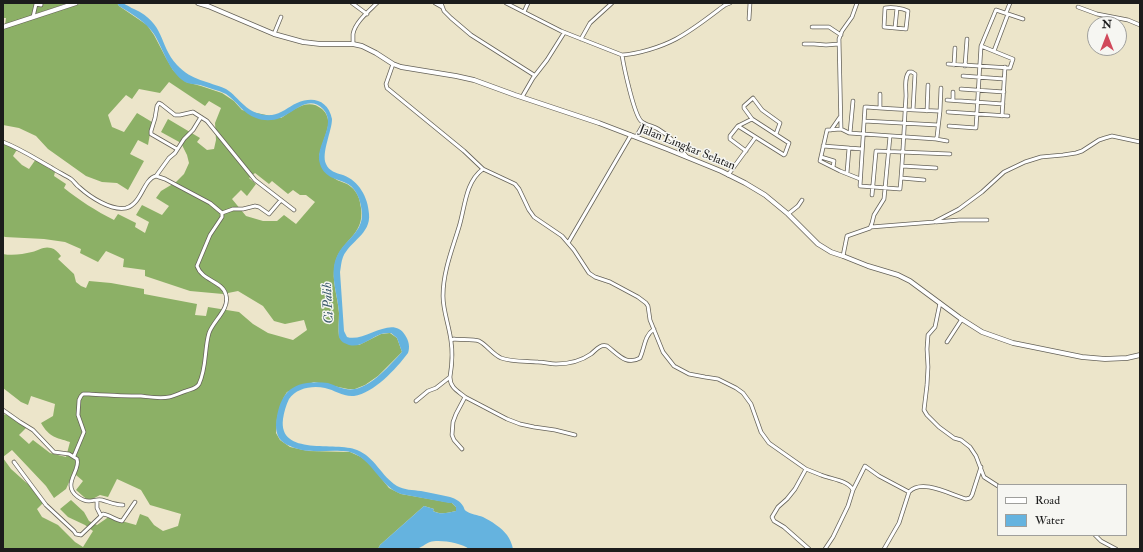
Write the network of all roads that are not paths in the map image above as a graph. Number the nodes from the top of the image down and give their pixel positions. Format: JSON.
{"nodes":[{"id":1,"x":42,"y":3,"type":"edge"},
{"id":2,"x":76,"y":3,"type":"edge"},
{"id":3,"x":198,"y":3,"type":"edge"},
{"id":4,"x":352,"y":3,"type":"edge"},
{"id":5,"x":377,"y":3,"type":"edge"},
{"id":6,"x":435,"y":3,"type":"edge"},
{"id":7,"x":506,"y":3,"type":"edge"},
{"id":8,"x":528,"y":3,"type":"edge"},
{"id":9,"x":612,"y":3,"type":"edge"},
{"id":10,"x":730,"y":3,"type":"edge"},
{"id":11,"x":750,"y":3,"type":"edge"},
{"id":12,"x":854,"y":3,"type":"edge"},
{"id":13,"x":858,"y":3,"type":"edge"},
{"id":14,"x":903,"y":3,"type":"edge"},
{"id":15,"x":1010,"y":3,"type":"edge"},
{"id":16,"x":442,"y":5,"type":"edge"},
{"id":17,"x":1078,"y":7,"type":"dead end"},
{"id":18,"x":899,"y":9,"type":"junction"},
{"id":19,"x":524,"y":12,"type":"junction"},
{"id":20,"x":367,"y":14,"type":"junction"},
{"id":21,"x":1007,"y":14,"type":"junction"},
{"id":22,"x":33,"y":17,"type":"junction"},
{"id":23,"x":281,"y":17,"type":"dead end"},
{"id":24,"x":749,"y":19,"type":"dead end"},
{"id":25,"x":1023,"y":20,"type":"dead end"},
{"id":26,"x":1140,"y":25,"type":"edge"},
{"id":27,"x":3,"y":27,"type":"edge"},
{"id":28,"x":812,"y":27,"type":"dead end"},
{"id":29,"x":895,"y":28,"type":"junction"},
{"id":30,"x":564,"y":33,"type":"junction"},
{"id":31,"x":274,"y":34,"type":"junction"},
{"id":32,"x":841,"y":35,"type":"junction"},
{"id":33,"x":581,"y":39,"type":"junction"},
{"id":34,"x":967,"y":39,"type":"dead end"},
{"id":35,"x":353,"y":44,"type":"junction"},
{"id":36,"x":804,"y":44,"type":"dead end"},
{"id":37,"x":839,"y":44,"type":"junction"},
{"id":38,"x":981,"y":46,"type":"junction"},
{"id":39,"x":955,"y":48,"type":"dead end"},
{"id":40,"x":994,"y":51,"type":"junction"},
{"id":41,"x":622,"y":55,"type":"junction"},
{"id":42,"x":393,"y":64,"type":"junction"},
{"id":43,"x":948,"y":64,"type":"dead end"},
{"id":44,"x":954,"y":65,"type":"junction"},
{"id":45,"x":965,"y":66,"type":"junction"},
{"id":46,"x":979,"y":66,"type":"junction"},
{"id":47,"x":1005,"y":68,"type":"junction"},
{"id":48,"x":534,"y":75,"type":"junction"},
{"id":49,"x":963,"y":76,"type":"dead end"},
{"id":50,"x":978,"y":78,"type":"junction"},
{"id":51,"x":1004,"y":79,"type":"junction"},
{"id":52,"x":928,"y":86,"type":"dead end"},
{"id":53,"x":941,"y":88,"type":"dead end"},
{"id":54,"x":961,"y":89,"type":"dead end"},
{"id":55,"x":978,"y":90,"type":"junction"},
{"id":56,"x":954,"y":92,"type":"dead end"},
{"id":57,"x":1004,"y":92,"type":"junction"},
{"id":58,"x":880,"y":94,"type":"dead end"},
{"id":59,"x":522,"y":97,"type":"junction"},
{"id":60,"x":906,"y":97,"type":"junction"},
{"id":61,"x":914,"y":97,"type":"junction"},
{"id":62,"x":947,"y":100,"type":"dead end"},
{"id":63,"x":953,"y":100,"type":"junction"},
{"id":64,"x":853,"y":101,"type":"dead end"},
{"id":65,"x":977,"y":102,"type":"junction"},
{"id":66,"x":1003,"y":104,"type":"junction"},
{"id":67,"x":880,"y":108,"type":"junction"},
{"id":68,"x":905,"y":109,"type":"junction"},
{"id":69,"x":913,"y":110,"type":"junction"},
{"id":70,"x":928,"y":110,"type":"junction"},
{"id":71,"x":940,"y":111,"type":"junction"},
{"id":72,"x":948,"y":112,"type":"dead end"},
{"id":73,"x":976,"y":115,"type":"junction"},
{"id":74,"x":1002,"y":116,"type":"junction"},
{"id":75,"x":1008,"y":116,"type":"dead end"},
{"id":76,"x":201,"y":117,"type":"junction"},
{"id":77,"x":840,"y":117,"type":"junction"},
{"id":78,"x":752,"y":118,"type":"junction"},
{"id":79,"x":864,"y":121,"type":"junction"},
{"id":80,"x":644,"y":123,"type":"junction"},
{"id":81,"x":904,"y":123,"type":"junction"},
{"id":82,"x":938,"y":125,"type":"junction"},
{"id":83,"x":738,"y":126,"type":"junction"},
{"id":84,"x":949,"y":126,"type":"dead end"},
{"id":85,"x":841,"y":129,"type":"junction"},
{"id":86,"x":831,"y":130,"type":"junction"},
{"id":87,"x":850,"y":133,"type":"junction"},
{"id":88,"x":776,"y":134,"type":"junction"},
{"id":89,"x":863,"y":134,"type":"junction"},
{"id":90,"x":631,"y":136,"type":"junction"},
{"id":91,"x":890,"y":136,"type":"junction"},
{"id":92,"x":636,"y":137,"type":"junction"},
{"id":93,"x":903,"y":137,"type":"junction"},
{"id":94,"x":755,"y":138,"type":"junction"},
{"id":95,"x":936,"y":139,"type":"junction"},
{"id":96,"x":947,"y":141,"type":"dead end"},
{"id":97,"x":3,"y":142,"type":"edge"},
{"id":98,"x":1140,"y":142,"type":"edge"},
{"id":99,"x":823,"y":146,"type":"junction"},
{"id":100,"x":849,"y":148,"type":"junction"},
{"id":101,"x":177,"y":149,"type":"junction"},
{"id":102,"x":862,"y":149,"type":"junction"},
{"id":103,"x":746,"y":151,"type":"junction"},
{"id":104,"x":888,"y":151,"type":"junction"},
{"id":105,"x":902,"y":152,"type":"junction"},
{"id":106,"x":950,"y":154,"type":"dead end"},
{"id":107,"x":688,"y":157,"type":"junction"},
{"id":108,"x":821,"y":158,"type":"junction"},
{"id":109,"x":902,"y":166,"type":"junction"},
{"id":110,"x":833,"y":167,"type":"junction"},
{"id":111,"x":936,"y":168,"type":"dead end"},
{"id":112,"x":483,"y":169,"type":"junction"},
{"id":113,"x":846,"y":173,"type":"junction"},
{"id":114,"x":728,"y":175,"type":"junction"},
{"id":115,"x":156,"y":176,"type":"junction"},
{"id":116,"x":860,"y":178,"type":"junction"},
{"id":117,"x":901,"y":178,"type":"junction"},
{"id":118,"x":924,"y":180,"type":"dead end"},
{"id":119,"x":873,"y":187,"type":"junction"},
{"id":120,"x":886,"y":188,"type":"junction"},
{"id":121,"x":872,"y":195,"type":"dead end"},
{"id":122,"x":281,"y":200,"type":"junction"},
{"id":123,"x":802,"y":200,"type":"dead end"},
{"id":124,"x":294,"y":210,"type":"dead end"},
{"id":125,"x":222,"y":213,"type":"junction"},
{"id":126,"x":788,"y":214,"type":"junction"},
{"id":127,"x":987,"y":220,"type":"dead end"},
{"id":128,"x":934,"y":222,"type":"junction"},
{"id":129,"x":871,"y":226,"type":"junction"},
{"id":130,"x":568,"y":243,"type":"junction"},
{"id":131,"x":842,"y":256,"type":"junction"},
{"id":132,"x":940,"y":303,"type":"junction"},
{"id":133,"x":962,"y":319,"type":"junction"},
{"id":134,"x":654,"y":328,"type":"junction"},
{"id":135,"x":451,"y":340,"type":"junction"},
{"id":136,"x":947,"y":342,"type":"dead end"},
{"id":137,"x":1140,"y":355,"type":"edge"},
{"id":138,"x":450,"y":377,"type":"junction"},
{"id":139,"x":465,"y":397,"type":"junction"},
{"id":140,"x":416,"y":401,"type":"dead end"},
{"id":141,"x":3,"y":410,"type":"edge"},
{"id":142,"x":574,"y":435,"type":"dead end"},
{"id":143,"x":462,"y":449,"type":"dead end"},
{"id":144,"x":74,"y":456,"type":"junction"},
{"id":145,"x":14,"y":462,"type":"dead end"},
{"id":146,"x":981,"y":467,"type":"junction"},
{"id":147,"x":806,"y":468,"type":"junction"},
{"id":148,"x":997,"y":485,"type":"edge"},
{"id":149,"x":852,"y":490,"type":"junction"},
{"id":150,"x":909,"y":492,"type":"junction"},
{"id":151,"x":97,"y":500,"type":"junction"},
{"id":152,"x":135,"y":502,"type":"dead end"},
{"id":153,"x":124,"y":505,"type":"dead end"},
{"id":154,"x":101,"y":516,"type":"junction"},
{"id":155,"x":1096,"y":536,"type":"edge"},
{"id":156,"x":809,"y":549,"type":"edge"},
{"id":157,"x":825,"y":549,"type":"edge"},
{"id":158,"x":884,"y":549,"type":"edge"},
{"id":159,"x":1116,"y":549,"type":"edge"}],
"edges":[{"from":1,"to":22,"type":"street"},
{"from":2,"to":22,"type":"street"},
{"from":3,"to":31,"type":"street","name":"Jalan Lingkar Selatan"},
{"from":4,"to":20,"type":"street"},
{"from":5,"to":20,"type":"street"},
{"from":6,"to":16,"type":"street"},
{"from":7,"to":19,"type":"street"},
{"from":8,"to":19,"type":"street"},
{"from":9,"to":33,"type":"street"},
{"from":10,"to":41,"type":"street"},
{"from":11,"to":24,"type":"street"},
{"from":12,"to":13,"type":"street"},
{"from":13,"to":32,"type":"street"},
{"from":14,"to":18,"type":"street"},
{"from":15,"to":21,"type":"street"},
{"from":16,"to":48,"type":"street"},
{"from":17,"to":26,"type":"street"},
{"from":18,"to":29,"type":"street"},
{"from":18,"to":29,"type":"street"},
{"from":18,"to":29,"type":"street"},
{"from":19,"to":30,"type":"street"},
{"from":20,"to":35,"type":"street"},
{"from":21,"to":25,"type":"street"},
{"from":21,"to":38,"type":"street"},
{"from":21,"to":40,"type":"street"},
{"from":22,"to":27,"type":"street"},
{"from":23,"to":31,"type":"street"},
{"from":28,"to":32,"type":"street"},
{"from":30,"to":33,"type":"street"},
{"from":30,"to":48,"type":"street"},
{"from":31,"to":35,"type":"street","name":"Jalan Lingkar Selatan"},
{"from":32,"to":37,"type":"street"},
{"from":33,"to":41,"type":"street"},
{"from":34,"to":45,"type":"street"},
{"from":35,"to":42,"type":"street","name":"Jalan Lingkar Selatan"},
{"from":36,"to":37,"type":"street"},
{"from":37,"to":77,"type":"street"},
{"from":38,"to":40,"type":"street"},
{"from":38,"to":46,"type":"street"},
{"from":39,"to":44,"type":"street"},
{"from":40,"to":47,"type":"street"},
{"from":41,"to":80,"type":"street"},
{"from":42,"to":59,"type":"street","name":"Jalan Lingkar Selatan"},
{"from":42,"to":112,"type":"street"},
{"from":43,"to":44,"type":"street"},
{"from":44,"to":45,"type":"street"},
{"from":45,"to":46,"type":"street"},
{"from":46,"to":47,"type":"street"},
{"from":46,"to":50,"type":"street"},
{"from":47,"to":51,"type":"street"},
{"from":48,"to":59,"type":"street"},
{"from":49,"to":50,"type":"street"},
{"from":50,"to":51,"type":"street"},
{"from":50,"to":55,"type":"street"},
{"from":51,"to":57,"type":"street"},
{"from":52,"to":70,"type":"street"},
{"from":53,"to":71,"type":"street"},
{"from":54,"to":55,"type":"street"},
{"from":55,"to":57,"type":"street"},
{"from":55,"to":65,"type":"street"},
{"from":56,"to":63,"type":"street"},
{"from":57,"to":66,"type":"street"},
{"from":58,"to":67,"type":"street"},
{"from":59,"to":90,"type":"street","name":"Jalan Lingkar Selatan"},
{"from":60,"to":61,"type":"street"},
{"from":60,"to":61,"type":"street"},
{"from":60,"to":68,"type":"street"},
{"from":61,"to":69,"type":"street"},
{"from":62,"to":63,"type":"street"},
{"from":63,"to":65,"type":"street"},
{"from":64,"to":87,"type":"street"},
{"from":65,"to":66,"type":"street"},
{"from":65,"to":73,"type":"street"},
{"from":66,"to":74,"type":"street"},
{"from":67,"to":68,"type":"street"},
{"from":67,"to":79,"type":"street"},
{"from":68,"to":69,"type":"street"},
{"from":68,"to":81,"type":"street"},
{"from":69,"to":70,"type":"street"},
{"from":70,"to":71,"type":"street"},
{"from":71,"to":82,"type":"street"},
{"from":72,"to":73,"type":"street"},
{"from":73,"to":74,"type":"street"},
{"from":73,"to":84,"type":"street"},
{"from":74,"to":75,"type":"street"},
{"from":76,"to":101,"type":"street"},
{"from":76,"to":101,"type":"street"},
{"from":76,"to":122,"type":"street"},
{"from":77,"to":85,"type":"street"},
{"from":77,"to":86,"type":"street"},
{"from":78,"to":83,"type":"street"},
{"from":78,"to":88,"type":"street"},
{"from":78,"to":88,"type":"street"},
{"from":79,"to":81,"type":"street"},
{"from":79,"to":89,"type":"street"},
{"from":80,"to":92,"type":"street"},
{"from":80,"to":107,"type":"street"},
{"from":81,"to":82,"type":"street"},
{"from":81,"to":93,"type":"street"},
{"from":82,"to":95,"type":"street"},
{"from":83,"to":94,"type":"street"},
{"from":83,"to":103,"type":"street"},
{"from":85,"to":86,"type":"street"},
{"from":85,"to":87,"type":"street"},
{"from":86,"to":99,"type":"street"},
{"from":87,"to":89,"type":"street"},
{"from":88,"to":94,"type":"street"},
{"from":89,"to":91,"type":"street"},
{"from":89,"to":102,"type":"street"},
{"from":90,"to":92,"type":"street","name":"Jalan Lingkar Selatan"},
{"from":90,"to":130,"type":"street"},
{"from":91,"to":93,"type":"street"},
{"from":91,"to":104,"type":"street"},
{"from":92,"to":107,"type":"street","name":"Jalan Lingkar Selatan"},
{"from":93,"to":95,"type":"street"},
{"from":93,"to":105,"type":"street"},
{"from":94,"to":103,"type":"street"},
{"from":95,"to":96,"type":"street"},
{"from":97,"to":115,"type":"street"},
{"from":98,"to":128,"type":"street"},
{"from":99,"to":100,"type":"street"},
{"from":99,"to":108,"type":"street"},
{"from":100,"to":102,"type":"street"},
{"from":100,"to":113,"type":"street"},
{"from":101,"to":115,"type":"street"},
{"from":102,"to":116,"type":"street"},
{"from":103,"to":114,"type":"street"},
{"from":104,"to":105,"type":"street"},
{"from":104,"to":119,"type":"street"},
{"from":104,"to":120,"type":"street"},
{"from":105,"to":106,"type":"street"},
{"from":105,"to":109,"type":"street"},
{"from":107,"to":114,"type":"street","name":"Jalan Lingkar Selatan"},
{"from":108,"to":110,"type":"street"},
{"from":108,"to":110,"type":"street"},
{"from":109,"to":111,"type":"street"},
{"from":109,"to":117,"type":"street"},
{"from":110,"to":113,"type":"street"},
{"from":112,"to":130,"type":"street"},
{"from":112,"to":135,"type":"street"},
{"from":113,"to":116,"type":"street"},
{"from":114,"to":126,"type":"street","name":"Jalan Lingkar Selatan"},
{"from":115,"to":125,"type":"street"},
{"from":116,"to":119,"type":"street"},
{"from":117,"to":118,"type":"street"},
{"from":117,"to":120,"type":"street"},
{"from":119,"to":120,"type":"street"},
{"from":119,"to":121,"type":"street"},
{"from":120,"to":129,"type":"street"},
{"from":122,"to":124,"type":"street"},
{"from":122,"to":125,"type":"street"},
{"from":123,"to":126,"type":"street"},
{"from":125,"to":144,"type":"street"},
{"from":126,"to":131,"type":"street","name":"Jalan Lingkar Selatan"},
{"from":127,"to":128,"type":"street"},
{"from":128,"to":129,"type":"street"},
{"from":129,"to":131,"type":"street"},
{"from":130,"to":134,"type":"street"},
{"from":131,"to":132,"type":"street","name":"Jalan Lingkar Selatan"},
{"from":132,"to":133,"type":"street","name":"Jalan Lingkar Selatan"},
{"from":132,"to":146,"type":"street"},
{"from":133,"to":136,"type":"street"},
{"from":133,"to":137,"type":"street","name":"Jalan Lingkar Selatan"},
{"from":134,"to":135,"type":"street"},
{"from":134,"to":147,"type":"street"},
{"from":135,"to":138,"type":"street"},
{"from":138,"to":139,"type":"street"},
{"from":138,"to":140,"type":"street"},
{"from":139,"to":142,"type":"street"},
{"from":139,"to":143,"type":"street"},
{"from":141,"to":144,"type":"street"},
{"from":144,"to":151,"type":"street"},
{"from":145,"to":154,"type":"street"},
{"from":146,"to":148,"type":"street"},
{"from":146,"to":150,"type":"street"},
{"from":147,"to":149,"type":"street"},
{"from":147,"to":156,"type":"street"},
{"from":149,"to":150,"type":"street"},
{"from":149,"to":157,"type":"street"},
{"from":150,"to":158,"type":"street"},
{"from":151,"to":153,"type":"street"},
{"from":151,"to":154,"type":"street"},
{"from":152,"to":154,"type":"street"},
{"from":155,"to":159,"type":"street"}]}
